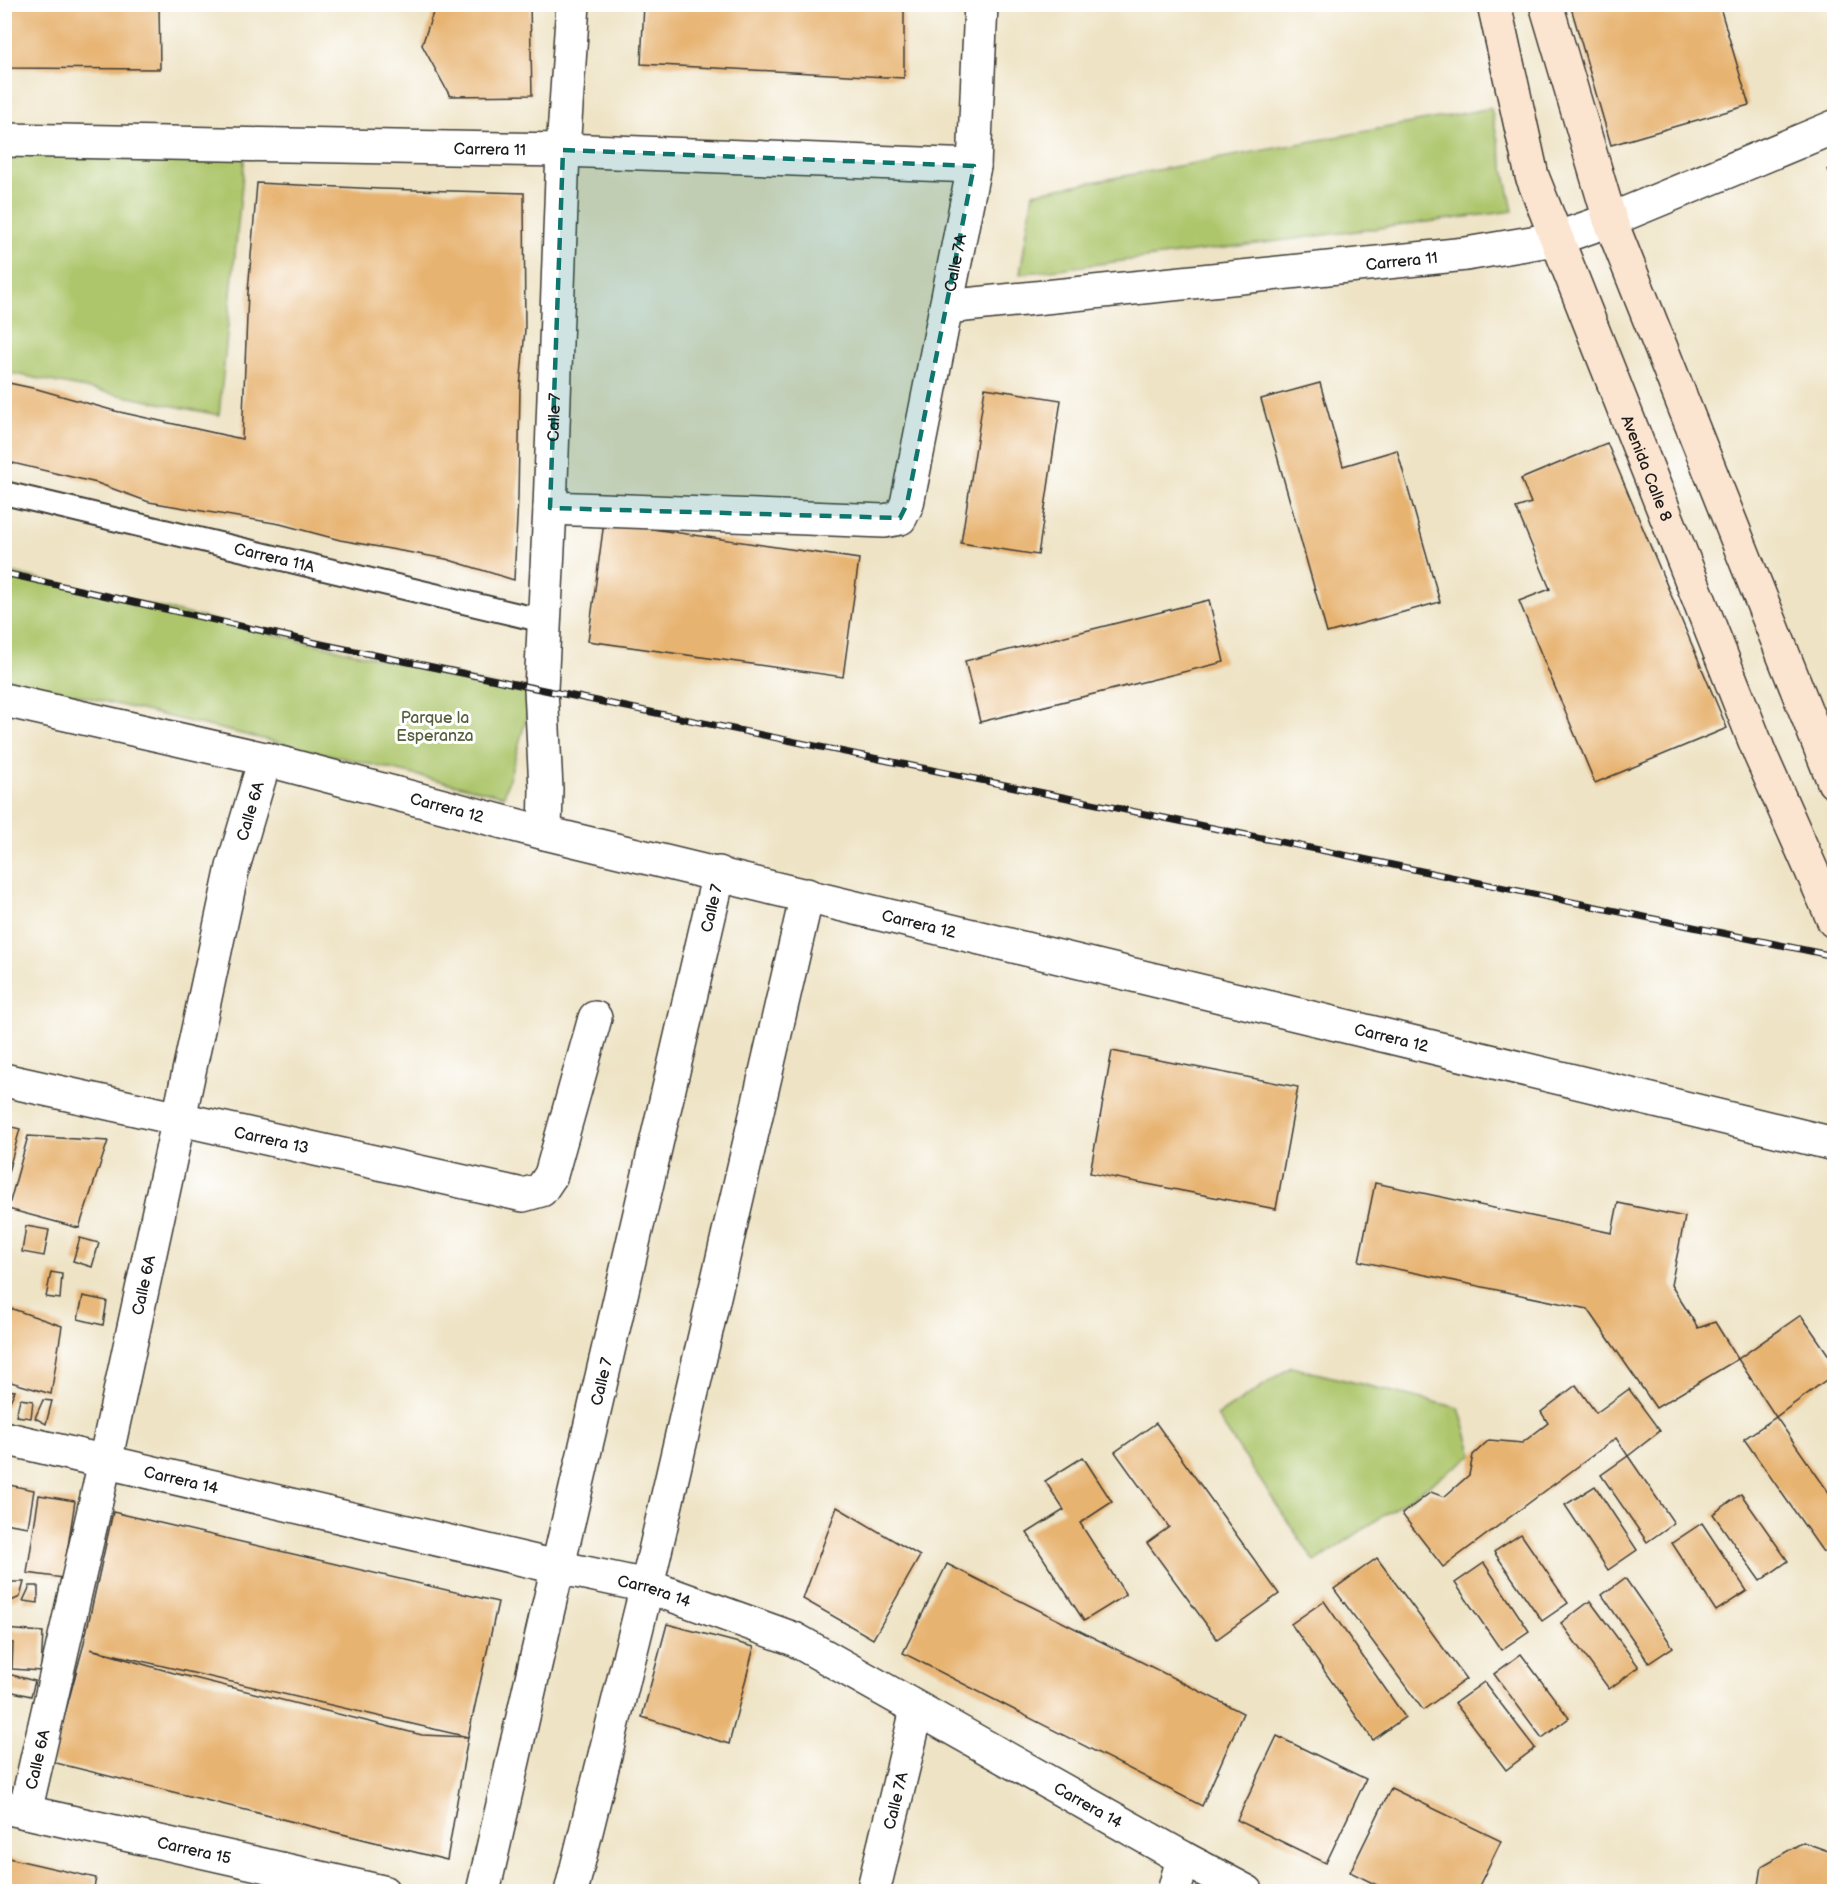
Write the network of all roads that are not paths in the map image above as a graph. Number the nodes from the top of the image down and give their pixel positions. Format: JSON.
{"nodes":[{"id":1,"x":573,"y":4,"type":"edge"},
{"id":2,"x":981,"y":4,"type":"edge"},
{"id":3,"x":1494,"y":4,"type":"edge"},
{"id":4,"x":1546,"y":4,"type":"edge"},
{"id":5,"x":1834,"y":127,"type":"edge"},
{"id":6,"x":4,"y":140,"type":"edge"},
{"id":7,"x":563,"y":150,"type":"junction"},
{"id":8,"x":974,"y":166,"type":"junction"},
{"id":9,"x":1610,"y":220,"type":"junction"},
{"id":10,"x":1555,"y":239,"type":"junction"},
{"id":11,"x":946,"y":307,"type":"junction"},
{"id":12,"x":4,"y":493,"type":"edge"},
{"id":13,"x":550,"y":508,"type":"junction"},
{"id":14,"x":544,"y":621,"type":"junction"},
{"id":15,"x":4,"y":700,"type":"edge"},
{"id":16,"x":265,"y":759,"type":"junction"},
{"id":17,"x":1834,"y":782,"type":"edge"},
{"id":18,"x":545,"y":833,"type":"junction"},
{"id":19,"x":719,"y":873,"type":"junction"},
{"id":20,"x":807,"y":895,"type":"junction"},
{"id":21,"x":1834,"y":921,"type":"edge"},
{"id":22,"x":595,"y":1018,"type":"dead end"},
{"id":23,"x":4,"y":1080,"type":"edge"},
{"id":24,"x":180,"y":1120,"type":"junction"},
{"id":25,"x":1834,"y":1143,"type":"edge"},
{"id":26,"x":4,"y":1438,"type":"edge"},
{"id":27,"x":105,"y":1462,"type":"junction"},
{"id":28,"x":557,"y":1567,"type":"junction"},
{"id":29,"x":647,"y":1586,"type":"junction"},
{"id":30,"x":917,"y":1710,"type":"junction"},
{"id":31,"x":15,"y":1810,"type":"edge"},
{"id":32,"x":1183,"y":1858,"type":"junction"},
{"id":33,"x":383,"y":1892,"type":"edge"},
{"id":34,"x":483,"y":1892,"type":"edge"},
{"id":35,"x":571,"y":1892,"type":"edge"},
{"id":36,"x":873,"y":1892,"type":"edge"},
{"id":37,"x":1174,"y":1892,"type":"edge"},
{"id":38,"x":1247,"y":1892,"type":"edge"}],
"edges":[{"from":1,"to":7,"type":"street","name":"Calle 7"},
{"from":2,"to":8,"type":"street","name":"Calle 7A"},
{"from":3,"to":10,"type":"main road","name":"Avenida Calle 8"},
{"from":4,"to":9,"type":"main road"},
{"from":5,"to":9,"type":"street","name":"Carrera 11"},
{"from":6,"to":7,"type":"street","name":"Carrera 11"},
{"from":7,"to":8,"type":"street","name":"Carrera 11"},
{"from":7,"to":13,"type":"street","name":"Calle 7"},
{"from":8,"to":11,"type":"street","name":"Calle 7A"},
{"from":9,"to":10,"type":"street","name":"Carrera 11"},
{"from":9,"to":17,"type":"main road"},
{"from":10,"to":11,"type":"street","name":"Carrera 11"},
{"from":10,"to":21,"type":"main road","name":"Avenida Calle 8"},
{"from":11,"to":13,"type":"street","name":"Calle 7A"},
{"from":12,"to":14,"type":"lane","name":"Carrera 11A"},
{"from":13,"to":14,"type":"street","name":"Calle 7"},
{"from":14,"to":18,"type":"street","name":"Calle 7"},
{"from":15,"to":16,"type":"street","name":"Carrera 12"},
{"from":16,"to":18,"type":"street","name":"Carrera 12"},
{"from":16,"to":24,"type":"street","name":"Calle 6A"},
{"from":18,"to":19,"type":"street","name":"Carrera 12"},
{"from":19,"to":20,"type":"street","name":"Carrera 12"},
{"from":19,"to":28,"type":"street","name":"Calle 7"},
{"from":20,"to":25,"type":"street","name":"Carrera 12"},
{"from":20,"to":29,"type":"street"},
{"from":22,"to":24,"type":"street","name":"Carrera 13"},
{"from":23,"to":24,"type":"street","name":"Carrera 13"},
{"from":24,"to":27,"type":"street","name":"Calle 6A"},
{"from":26,"to":27,"type":"street","name":"Carrera 14"},
{"from":27,"to":28,"type":"street","name":"Carrera 14"},
{"from":27,"to":31,"type":"street","name":"Calle 6A"},
{"from":28,"to":29,"type":"street","name":"Carrera 14"},
{"from":28,"to":34,"type":"street","name":"Calle 7"},
{"from":29,"to":30,"type":"street","name":"Carrera 14"},
{"from":29,"to":35,"type":"street"},
{"from":30,"to":32,"type":"street","name":"Carrera 14"},
{"from":30,"to":36,"type":"street","name":"Calle 7A"},
{"from":31,"to":33,"type":"street","name":"Carrera 15"},
{"from":32,"to":37,"type":"street"},
{"from":32,"to":38,"type":"street","name":"Carrera 14"}]}
